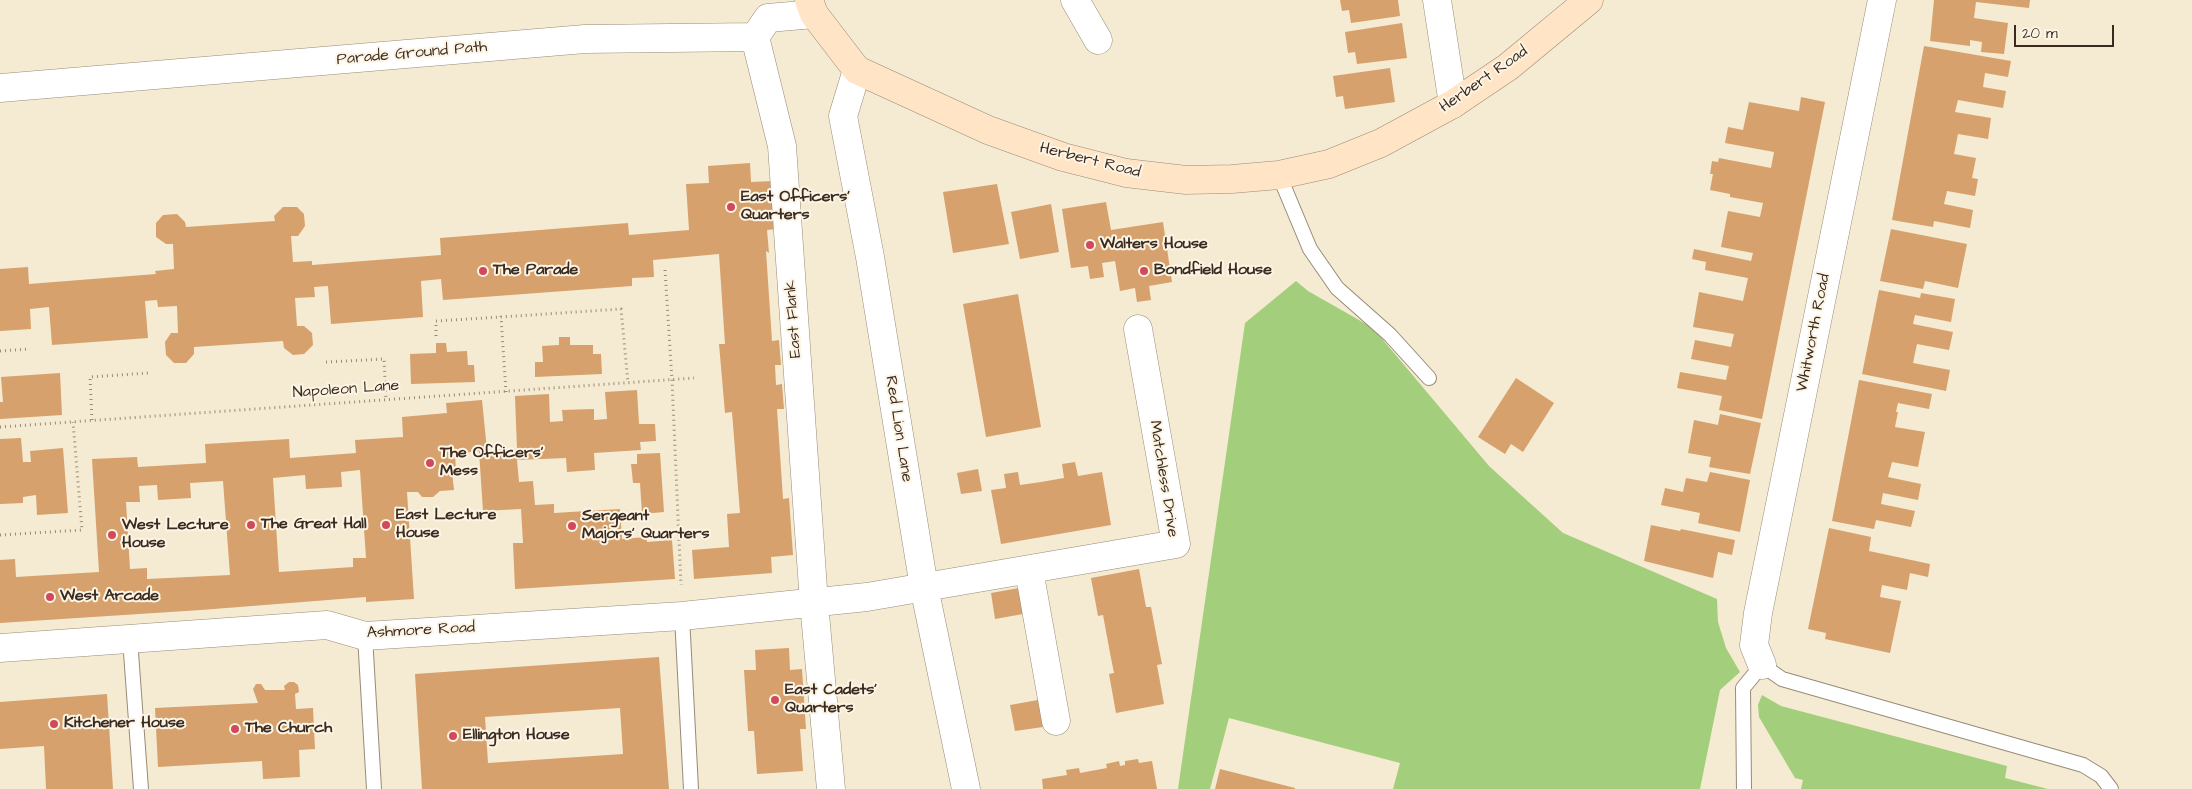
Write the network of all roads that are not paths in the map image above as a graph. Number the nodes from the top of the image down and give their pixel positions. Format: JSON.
{"nodes":[{"id":1,"x":1075,"y":0,"type":"edge"},
{"id":2,"x":1438,"y":0,"type":"edge"},
{"id":3,"x":1589,"y":0,"type":"edge"},
{"id":4,"x":1882,"y":0,"type":"edge"},
{"id":5,"x":811,"y":7,"type":"edge"},
{"id":6,"x":755,"y":37,"type":"junction"},
{"id":7,"x":1098,"y":40,"type":"dead end"},
{"id":8,"x":857,"y":70,"type":"junction"},
{"id":9,"x":0,"y":88,"type":"edge"},
{"id":10,"x":1453,"y":104,"type":"junction"},
{"id":11,"x":1279,"y":175,"type":"junction"},
{"id":12,"x":1138,"y":329,"type":"dead end"},
{"id":13,"x":1429,"y":378,"type":"dead end"},
{"id":14,"x":1029,"y":570,"type":"junction"},
{"id":15,"x":924,"y":587,"type":"junction"},
{"id":16,"x":814,"y":603,"type":"junction"},
{"id":17,"x":682,"y":616,"type":"junction"},
{"id":18,"x":365,"y":636,"type":"junction"},
{"id":19,"x":130,"y":639,"type":"junction"},
{"id":20,"x":0,"y":648,"type":"edge"},
{"id":21,"x":1762,"y":665,"type":"junction"},
{"id":22,"x":1056,"y":721,"type":"dead end"},
{"id":23,"x":141,"y":789,"type":"edge"},
{"id":24,"x":374,"y":789,"type":"edge"},
{"id":25,"x":691,"y":789,"type":"edge"},
{"id":26,"x":831,"y":789,"type":"edge"},
{"id":27,"x":966,"y":789,"type":"edge"},
{"id":28,"x":1744,"y":789,"type":"edge"},
{"id":29,"x":2111,"y":789,"type":"edge"}],
"edges":[{"from":1,"to":7,"type":"street"},
{"from":2,"to":10,"type":"street"},
{"from":3,"to":10,"type":"street","name":"Herbert Road"},
{"from":4,"to":21,"type":"street","name":"Whitworth Road"},
{"from":5,"to":6,"type":"street"},
{"from":5,"to":8,"type":"street"},
{"from":6,"to":9,"type":"street","name":"Parade Ground Path"},
{"from":6,"to":16,"type":"street","name":"East Flank"},
{"from":8,"to":11,"type":"street","name":"Herbert Road"},
{"from":8,"to":15,"type":"street","name":"Red Lion Lane"},
{"from":10,"to":11,"type":"street","name":"Herbert Road"},
{"from":11,"to":13,"type":"lane"},
{"from":12,"to":14,"type":"street","name":"Matchless Drive"},
{"from":14,"to":15,"type":"street","name":"Matchless Drive"},
{"from":14,"to":22,"type":"street"},
{"from":15,"to":16,"type":"street","name":"Matchless Drive"},
{"from":15,"to":27,"type":"street","name":"Red Lion Lane"},
{"from":16,"to":17,"type":"street","name":"Ashmore Road"},
{"from":16,"to":26,"type":"street","name":"East Flank"},
{"from":17,"to":18,"type":"street","name":"Ashmore Road"},
{"from":17,"to":25,"type":"lane"},
{"from":18,"to":19,"type":"street","name":"Ashmore Road"},
{"from":18,"to":24,"type":"lane"},
{"from":19,"to":20,"type":"street","name":"Ashmore Road"},
{"from":19,"to":23,"type":"lane"},
{"from":21,"to":28,"type":"lane"},
{"from":21,"to":29,"type":"lane"}]}
